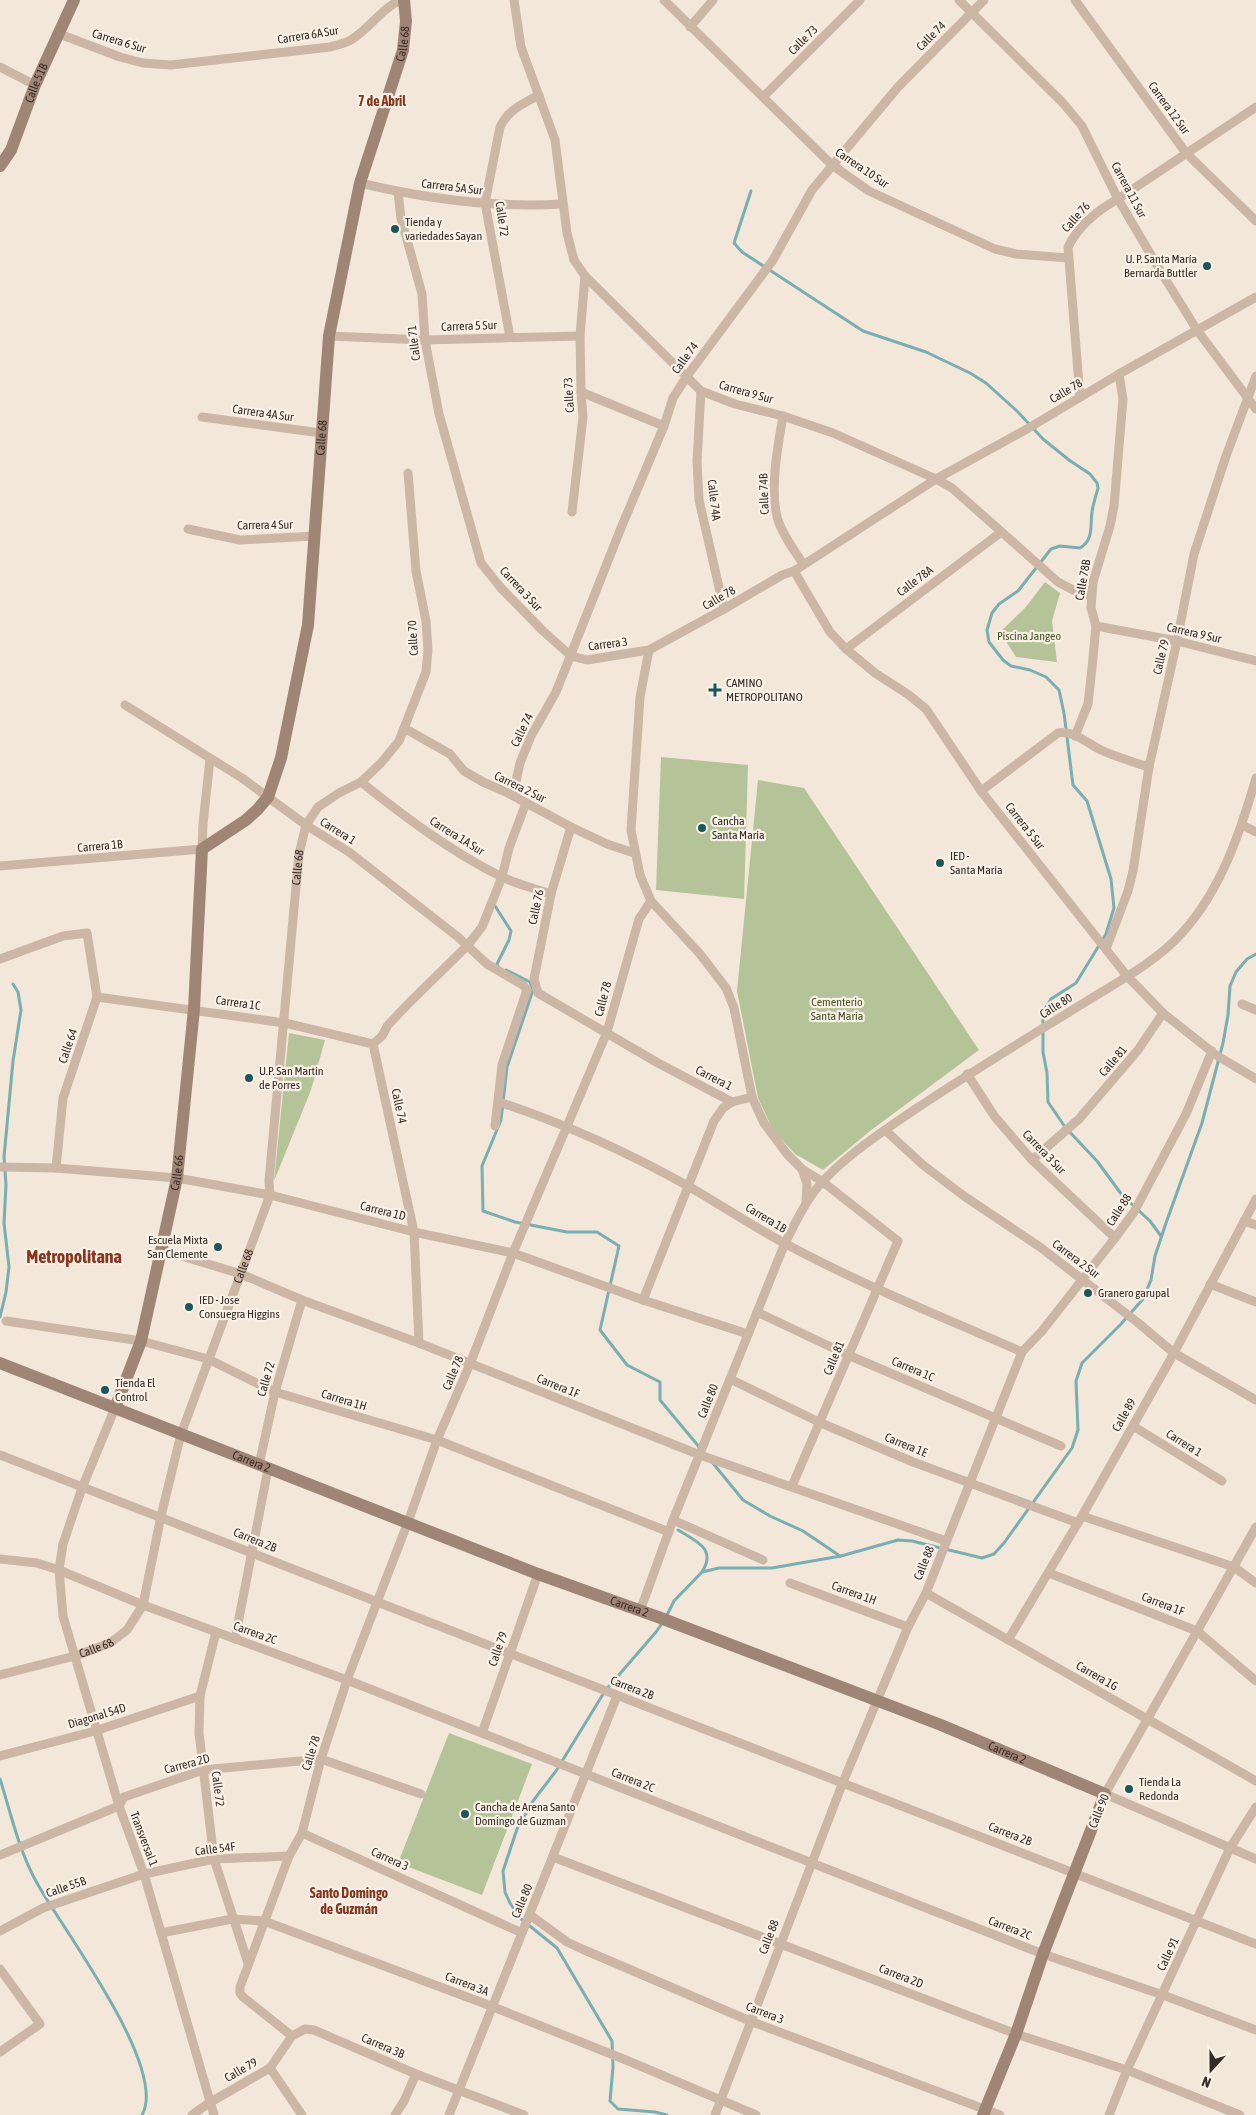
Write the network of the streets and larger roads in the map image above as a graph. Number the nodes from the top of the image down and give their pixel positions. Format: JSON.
{"nodes":[{"id":1,"x":74,"y":0,"type":"edge"},
{"id":2,"x":403,"y":0,"type":"edge"},
{"id":3,"x":514,"y":0,"type":"edge"},
{"id":4,"x":664,"y":0,"type":"edge"},
{"id":5,"x":713,"y":0,"type":"edge"},
{"id":6,"x":860,"y":0,"type":"edge"},
{"id":7,"x":959,"y":0,"type":"edge"},
{"id":8,"x":984,"y":0,"type":"edge"},
{"id":9,"x":1074,"y":0,"type":"edge"},
{"id":10,"x":972,"y":13,"type":"junction"},
{"id":11,"x":690,"y":27,"type":"junction"},
{"id":12,"x":58,"y":34,"type":"junction"},
{"id":13,"x":205,"y":61,"type":"joint"},
{"id":14,"x":0,"y":67,"type":"edge"},
{"id":15,"x":35,"y":85,"type":"junction"},
{"id":16,"x":539,"y":95,"type":"junction"},
{"id":17,"x":763,"y":97,"type":"junction"},
{"id":18,"x":1256,"y":107,"type":"edge"},
{"id":19,"x":1186,"y":153,"type":"junction"},
{"id":20,"x":832,"y":165,"type":"junction"},
{"id":21,"x":0,"y":166,"type":"edge"},
{"id":22,"x":360,"y":183,"type":"junction"},
{"id":23,"x":398,"y":192,"type":"junction"},
{"id":24,"x":1118,"y":199,"type":"junction"},
{"id":25,"x":485,"y":203,"type":"junction"},
{"id":26,"x":562,"y":204,"type":"junction"},
{"id":27,"x":1256,"y":221,"type":"edge"},
{"id":28,"x":1068,"y":258,"type":"junction"},
{"id":29,"x":585,"y":276,"type":"junction"},
{"id":30,"x":1256,"y":297,"type":"edge"},
{"id":31,"x":1197,"y":330,"type":"junction"},
{"id":32,"x":329,"y":336,"type":"junction"},
{"id":33,"x":580,"y":336,"type":"junction"},
{"id":34,"x":510,"y":337,"type":"junction"},
{"id":35,"x":425,"y":340,"type":"junction"},
{"id":36,"x":1119,"y":374,"type":"junction"},
{"id":37,"x":687,"y":376,"type":"junction"},
{"id":38,"x":1256,"y":376,"type":"edge"},
{"id":39,"x":701,"y":391,"type":"junction"},
{"id":40,"x":581,"y":392,"type":"junction"},
{"id":41,"x":1080,"y":397,"type":"junction"},
{"id":42,"x":1248,"y":398,"type":"junction"},
{"id":43,"x":1256,"y":409,"type":"edge"},
{"id":44,"x":783,"y":416,"type":"junction"},
{"id":45,"x":202,"y":417,"type":"dead end"},
{"id":46,"x":664,"y":426,"type":"junction"},
{"id":47,"x":321,"y":433,"type":"junction"},
{"id":48,"x":408,"y":473,"type":"dead end"},
{"id":49,"x":936,"y":478,"type":"junction"},
{"id":50,"x":572,"y":512,"type":"dead end"},
{"id":51,"x":473,"y":528,"type":"joint"},
{"id":52,"x":188,"y":529,"type":"dead end"},
{"id":53,"x":1000,"y":533,"type":"junction"},
{"id":54,"x":315,"y":536,"type":"junction"},
{"id":55,"x":803,"y":564,"type":"junction"},
{"id":56,"x":794,"y":571,"type":"junction"},
{"id":57,"x":1091,"y":596,"type":"junction"},
{"id":58,"x":724,"y":609,"type":"junction"},
{"id":59,"x":1096,"y":626,"type":"junction"},
{"id":60,"x":1177,"y":641,"type":"junction"},
{"id":61,"x":846,"y":649,"type":"junction"},
{"id":62,"x":649,"y":650,"type":"junction"},
{"id":63,"x":571,"y":656,"type":"junction"},
{"id":64,"x":1256,"y":661,"type":"edge"},
{"id":65,"x":125,"y":705,"type":"dead end"},
{"id":66,"x":404,"y":728,"type":"junction"},
{"id":67,"x":1069,"y":734,"type":"junction"},
{"id":68,"x":210,"y":759,"type":"junction"},
{"id":69,"x":1149,"y":767,"type":"junction"},
{"id":70,"x":1256,"y":778,"type":"edge"},
{"id":71,"x":361,"y":782,"type":"junction"},
{"id":72,"x":981,"y":791,"type":"junction"},
{"id":73,"x":513,"y":795,"type":"junction"},
{"id":74,"x":268,"y":797,"type":"junction"},
{"id":75,"x":526,"y":803,"type":"junction"},
{"id":76,"x":306,"y":825,"type":"junction"},
{"id":77,"x":1242,"y":825,"type":"junction"},
{"id":78,"x":571,"y":827,"type":"junction"},
{"id":79,"x":1256,"y":832,"type":"edge"},
{"id":80,"x":202,"y":849,"type":"junction"},
{"id":81,"x":634,"y":853,"type":"junction"},
{"id":82,"x":0,"y":866,"type":"edge"},
{"id":83,"x":502,"y":877,"type":"junction"},
{"id":84,"x":551,"y":894,"type":"junction"},
{"id":85,"x":651,"y":901,"type":"junction"},
{"id":86,"x":467,"y":946,"type":"junction"},
{"id":87,"x":1106,"y":949,"type":"junction"},
{"id":88,"x":0,"y":959,"type":"edge"},
{"id":89,"x":1127,"y":976,"type":"junction"},
{"id":90,"x":538,"y":993,"type":"joint"},
{"id":91,"x":97,"y":997,"type":"junction"},
{"id":92,"x":1242,"y":1004,"type":"dead end"},
{"id":93,"x":194,"y":1009,"type":"junction"},
{"id":94,"x":1256,"y":1010,"type":"edge"},
{"id":95,"x":1162,"y":1013,"type":"junction"},
{"id":96,"x":285,"y":1023,"type":"junction"},
{"id":97,"x":607,"y":1032,"type":"junction"},
{"id":98,"x":373,"y":1044,"type":"junction"},
{"id":99,"x":1214,"y":1053,"type":"junction"},
{"id":100,"x":968,"y":1074,"type":"junction"},
{"id":101,"x":1256,"y":1080,"type":"edge"},
{"id":102,"x":752,"y":1097,"type":"junction"},
{"id":103,"x":732,"y":1102,"type":"junction"},
{"id":104,"x":502,"y":1103,"type":"junction"},
{"id":105,"x":495,"y":1126,"type":"dead end"},
{"id":106,"x":566,"y":1128,"type":"junction"},
{"id":107,"x":885,"y":1130,"type":"junction"},
{"id":108,"x":1032,"y":1160,"type":"junction"},
{"id":109,"x":4,"y":1167,"type":"edge"},
{"id":110,"x":56,"y":1168,"type":"junction"},
{"id":111,"x":802,"y":1169,"type":"junction"},
{"id":112,"x":177,"y":1178,"type":"junction"},
{"id":113,"x":823,"y":1182,"type":"junction"},
{"id":114,"x":687,"y":1186,"type":"junction"},
{"id":115,"x":270,"y":1195,"type":"junction"},
{"id":116,"x":1256,"y":1199,"type":"edge"},
{"id":117,"x":806,"y":1204,"type":"junction"},
{"id":118,"x":1244,"y":1221,"type":"junction"},
{"id":119,"x":1256,"y":1224,"type":"edge"},
{"id":120,"x":414,"y":1232,"type":"junction"},
{"id":121,"x":1115,"y":1238,"type":"junction"},
{"id":122,"x":784,"y":1243,"type":"junction"},
{"id":123,"x":162,"y":1250,"type":"junction"},
{"id":124,"x":513,"y":1253,"type":"junction"},
{"id":125,"x":241,"y":1274,"type":"junction"},
{"id":126,"x":1082,"y":1279,"type":"junction"},
{"id":127,"x":1210,"y":1284,"type":"junction"},
{"id":128,"x":876,"y":1289,"type":"junction"},
{"id":129,"x":302,"y":1300,"type":"junction"},
{"id":130,"x":643,"y":1300,"type":"junction"},
{"id":131,"x":1256,"y":1302,"type":"edge"},
{"id":132,"x":757,"y":1312,"type":"junction"},
{"id":133,"x":6,"y":1322,"type":"dead end"},
{"id":134,"x":748,"y":1334,"type":"junction"},
{"id":135,"x":141,"y":1341,"type":"junction"},
{"id":136,"x":419,"y":1343,"type":"junction"},
{"id":137,"x":1022,"y":1352,"type":"junction"},
{"id":138,"x":1174,"y":1354,"type":"junction"},
{"id":139,"x":848,"y":1355,"type":"junction"},
{"id":140,"x":208,"y":1360,"type":"junction"},
{"id":141,"x":0,"y":1363,"type":"edge"},
{"id":142,"x":470,"y":1364,"type":"junction"},
{"id":143,"x":730,"y":1379,"type":"junction"},
{"id":144,"x":274,"y":1392,"type":"junction"},
{"id":145,"x":1256,"y":1400,"type":"edge"},
{"id":146,"x":115,"y":1408,"type":"junction"},
{"id":147,"x":995,"y":1417,"type":"junction"},
{"id":148,"x":821,"y":1423,"type":"junction"},
{"id":149,"x":1132,"y":1426,"type":"junction"},
{"id":150,"x":181,"y":1434,"type":"junction"},
{"id":151,"x":436,"y":1440,"type":"junction"},
{"id":152,"x":1061,"y":1446,"type":"dead end"},
{"id":153,"x":0,"y":1454,"type":"edge"},
{"id":154,"x":700,"y":1455,"type":"junction"},
{"id":155,"x":263,"y":1467,"type":"junction"},
{"id":156,"x":1222,"y":1481,"type":"dead end"},
{"id":157,"x":969,"y":1483,"type":"junction"},
{"id":158,"x":792,"y":1486,"type":"junction"},
{"id":159,"x":82,"y":1488,"type":"junction"},
{"id":160,"x":161,"y":1516,"type":"junction"},
{"id":161,"x":673,"y":1520,"type":"junction"},
{"id":162,"x":1080,"y":1520,"type":"junction"},
{"id":163,"x":408,"y":1522,"type":"junction"},
{"id":164,"x":1256,"y":1527,"type":"edge"},
{"id":165,"x":669,"y":1532,"type":"junction"},
{"id":166,"x":944,"y":1546,"type":"junction"},
{"id":167,"x":251,"y":1552,"type":"junction"},
{"id":168,"x":0,"y":1559,"type":"edge"},
{"id":169,"x":763,"y":1560,"type":"dead end"},
{"id":170,"x":1234,"y":1567,"type":"junction"},
{"id":171,"x":59,"y":1570,"type":"junction"},
{"id":172,"x":1049,"y":1573,"type":"junction"},
{"id":173,"x":538,"y":1574,"type":"junction"},
{"id":174,"x":790,"y":1583,"type":"dead end"},
{"id":175,"x":1256,"y":1583,"type":"edge"},
{"id":176,"x":926,"y":1592,"type":"junction"},
{"id":177,"x":377,"y":1601,"type":"junction"},
{"id":178,"x":142,"y":1605,"type":"junction"},
{"id":179,"x":640,"y":1611,"type":"junction"},
{"id":180,"x":908,"y":1626,"type":"junction"},
{"id":181,"x":1197,"y":1631,"type":"junction"},
{"id":182,"x":216,"y":1632,"type":"junction"},
{"id":183,"x":236,"y":1639,"type":"junction"},
{"id":184,"x":1008,"y":1640,"type":"junction"},
{"id":185,"x":510,"y":1654,"type":"junction"},
{"id":186,"x":74,"y":1656,"type":"junction"},
{"id":187,"x":0,"y":1675,"type":"edge"},
{"id":188,"x":347,"y":1680,"type":"junction"},
{"id":189,"x":1256,"y":1681,"type":"edge"},
{"id":190,"x":614,"y":1695,"type":"junction"},
{"id":191,"x":200,"y":1696,"type":"junction"},
{"id":192,"x":876,"y":1702,"type":"junction"},
{"id":193,"x":1147,"y":1719,"type":"junction"},
{"id":194,"x":95,"y":1731,"type":"junction"},
{"id":195,"x":482,"y":1733,"type":"junction"},
{"id":196,"x":3,"y":1756,"type":"edge"},
{"id":197,"x":321,"y":1759,"type":"junction"},
{"id":198,"x":203,"y":1770,"type":"junction"},
{"id":199,"x":586,"y":1774,"type":"junction"},
{"id":200,"x":1256,"y":1781,"type":"edge"},
{"id":201,"x":843,"y":1782,"type":"junction"},
{"id":202,"x":421,"y":1794,"type":"dead end"},
{"id":203,"x":1106,"y":1794,"type":"junction"},
{"id":204,"x":119,"y":1806,"type":"junction"},
{"id":205,"x":1256,"y":1807,"type":"edge"},
{"id":206,"x":302,"y":1833,"type":"junction"},
{"id":207,"x":1230,"y":1848,"type":"junction"},
{"id":208,"x":4,"y":1853,"type":"edge"},
{"id":209,"x":290,"y":1856,"type":"junction"},
{"id":210,"x":553,"y":1857,"type":"junction"},
{"id":211,"x":214,"y":1859,"type":"junction"},
{"id":212,"x":1256,"y":1859,"type":"edge"},
{"id":213,"x":811,"y":1864,"type":"junction"},
{"id":214,"x":144,"y":1874,"type":"junction"},
{"id":215,"x":1076,"y":1874,"type":"junction"},
{"id":216,"x":232,"y":1919,"type":"junction"},
{"id":217,"x":264,"y":1921,"type":"junction"},
{"id":218,"x":1197,"y":1921,"type":"junction"},
{"id":219,"x":526,"y":1923,"type":"junction"},
{"id":220,"x":0,"y":1931,"type":"edge"},
{"id":221,"x":161,"y":1933,"type":"junction"},
{"id":222,"x":780,"y":1944,"type":"junction"},
{"id":223,"x":1256,"y":1944,"type":"edge"},
{"id":224,"x":1042,"y":1954,"type":"junction"},
{"id":225,"x":248,"y":1963,"type":"junction"},
{"id":226,"x":0,"y":1969,"type":"edge"},
{"id":227,"x":1163,"y":1995,"type":"junction"},
{"id":228,"x":491,"y":2006,"type":"junction"},
{"id":229,"x":750,"y":2021,"type":"junction"},
{"id":230,"x":1256,"y":2030,"type":"edge"},
{"id":231,"x":1016,"y":2034,"type":"junction"},
{"id":232,"x":292,"y":2036,"type":"junction"},
{"id":233,"x":0,"y":2052,"type":"edge"},
{"id":234,"x":270,"y":2068,"type":"junction"},
{"id":235,"x":1127,"y":2070,"type":"junction"},
{"id":236,"x":416,"y":2074,"type":"junction"},
{"id":237,"x":458,"y":2089,"type":"junction"},
{"id":238,"x":719,"y":2101,"type":"junction"},
{"id":239,"x":209,"y":2102,"type":"junction"},
{"id":240,"x":984,"y":2112,"type":"edge"},
{"id":241,"x":192,"y":2115,"type":"edge"},
{"id":242,"x":214,"y":2115,"type":"edge"},
{"id":243,"x":302,"y":2115,"type":"edge"},
{"id":244,"x":395,"y":2115,"type":"edge"},
{"id":245,"x":449,"y":2115,"type":"edge"},
{"id":246,"x":524,"y":2115,"type":"edge"},
{"id":247,"x":715,"y":2115,"type":"edge"},
{"id":248,"x":756,"y":2115,"type":"edge"},
{"id":249,"x":1000,"y":2115,"type":"edge"},
{"id":250,"x":1109,"y":2115,"type":"edge"},
{"id":251,"x":1240,"y":2115,"type":"edge"}],
"edges":[{"from":1,"to":12,"type":"street","name":"Calle 51B"},
{"from":2,"to":13,"type":"street","name":"Carrera 6A Sur"},
{"from":2,"to":22,"type":"street","name":"Calle 68"},
{"from":3,"to":16,"type":"street","name":"Carrera 9 Sur"},
{"from":4,"to":11,"type":"street","name":"Carrera 10 Sur"},
{"from":5,"to":11,"type":"street"},
{"from":6,"to":17,"type":"street","name":"Calle 73"},
{"from":7,"to":10,"type":"street","name":"Carrera 11 Sur"},
{"from":8,"to":10,"type":"street","name":"Calle 74"},
{"from":9,"to":19,"type":"street","name":"Carrera 12 Sur"},
{"from":10,"to":20,"type":"street","name":"Calle 74"},
{"from":10,"to":24,"type":"street","name":"Carrera 11 Sur"},
{"from":11,"to":17,"type":"street","name":"Carrera 10 Sur"},
{"from":12,"to":13,"type":"street","name":"Carrera 6 Sur"},
{"from":12,"to":15,"type":"street","name":"Calle 51B"},
{"from":14,"to":15,"type":"street"},
{"from":15,"to":21,"type":"street","name":"Calle 51B"},
{"from":16,"to":25,"type":"street","name":"Calle 72"},
{"from":16,"to":26,"type":"street","name":"Carrera 9 Sur"},
{"from":17,"to":20,"type":"street","name":"Carrera 10 Sur"},
{"from":18,"to":19,"type":"street","name":"Calle 76"},
{"from":19,"to":24,"type":"street","name":"Calle 76"},
{"from":19,"to":27,"type":"street","name":"Carrera 12 Sur"},
{"from":20,"to":28,"type":"street","name":"Carrera 10 Sur"},
{"from":20,"to":37,"type":"street","name":"Calle 74"},
{"from":22,"to":23,"type":"street"},
{"from":22,"to":32,"type":"street","name":"Calle 68"},
{"from":23,"to":25,"type":"street","name":"Carrera 5A Sur"},
{"from":23,"to":35,"type":"street","name":"Calle 71"},
{"from":24,"to":28,"type":"street","name":"Calle 76"},
{"from":24,"to":31,"type":"street","name":"Carrera 11 Sur"},
{"from":25,"to":26,"type":"street","name":"Carrera 5A Sur"},
{"from":25,"to":34,"type":"street","name":"Calle 72"},
{"from":26,"to":29,"type":"street","name":"Carrera 9 Sur"},
{"from":28,"to":41,"type":"street","name":"Calle 76"},
{"from":29,"to":33,"type":"street","name":"Calle 73"},
{"from":29,"to":37,"type":"street","name":"Carrera 9 Sur"},
{"from":30,"to":31,"type":"street","name":"Calle 78"},
{"from":31,"to":36,"type":"street","name":"Calle 78"},
{"from":31,"to":42,"type":"street","name":"Carrera 11 Sur"},
{"from":32,"to":35,"type":"street","name":"Carrera 5 Sur"},
{"from":32,"to":47,"type":"street","name":"Calle 68"},
{"from":33,"to":34,"type":"street","name":"Carrera 5 Sur"},
{"from":33,"to":40,"type":"street","name":"Calle 73"},
{"from":34,"to":35,"type":"street","name":"Carrera 5 Sur"},
{"from":35,"to":51,"type":"street","name":"Calle 71"},
{"from":36,"to":41,"type":"street","name":"Calle 78"},
{"from":36,"to":57,"type":"street","name":"Calle 78B"},
{"from":37,"to":39,"type":"street","name":"Carrera 9 Sur"},
{"from":37,"to":46,"type":"street","name":"Calle 74"},
{"from":38,"to":42,"type":"street","name":"Calle 79"},
{"from":39,"to":44,"type":"street","name":"Carrera 9 Sur"},
{"from":39,"to":58,"type":"street","name":"Calle 74A"},
{"from":40,"to":46,"type":"street"},
{"from":40,"to":50,"type":"street","name":"Calle 73"},
{"from":41,"to":49,"type":"street","name":"Calle 78"},
{"from":42,"to":43,"type":"street","name":"Carrera 11 Sur"},
{"from":42,"to":60,"type":"street","name":"Calle 79"},
{"from":44,"to":49,"type":"street","name":"Carrera 9 Sur"},
{"from":44,"to":55,"type":"street","name":"Calle 74B"},
{"from":45,"to":47,"type":"street","name":"Carrera 4A Sur"},
{"from":46,"to":63,"type":"street","name":"Calle 74"},
{"from":47,"to":54,"type":"street","name":"Calle 68"},
{"from":48,"to":66,"type":"street","name":"Calle 70"},
{"from":49,"to":53,"type":"street","name":"Carrera 9 Sur"},
{"from":49,"to":55,"type":"street","name":"Calle 78"},
{"from":51,"to":63,"type":"street","name":"Carrera 3 Sur"},
{"from":52,"to":54,"type":"street","name":"Carrera 4 Sur"},
{"from":53,"to":57,"type":"street","name":"Carrera 9 Sur"},
{"from":53,"to":61,"type":"street","name":"Calle 78A"},
{"from":54,"to":74,"type":"street","name":"Calle 68"},
{"from":55,"to":56,"type":"street","name":"Calle 78"},
{"from":56,"to":58,"type":"street","name":"Calle 78"},
{"from":56,"to":61,"type":"street","name":"Carrera 5 Sur"},
{"from":57,"to":59,"type":"street","name":"Calle 78B"},
{"from":58,"to":62,"type":"street","name":"Calle 78"},
{"from":59,"to":60,"type":"street","name":"Carrera 9 Sur"},
{"from":59,"to":67,"type":"street","name":"Calle 78B"},
{"from":60,"to":64,"type":"street","name":"Carrera 9 Sur"},
{"from":60,"to":69,"type":"street","name":"Calle 79"},
{"from":61,"to":72,"type":"street","name":"Carrera 5 Sur"},
{"from":62,"to":63,"type":"street","name":"Carrera 3"},
{"from":62,"to":81,"type":"street"},
{"from":63,"to":73,"type":"street","name":"Calle 74"},
{"from":65,"to":68,"type":"street","name":"Carrera 1"},
{"from":66,"to":71,"type":"street","name":"Calle 70"},
{"from":66,"to":73,"type":"street","name":"Carrera 2 Sur"},
{"from":67,"to":69,"type":"street"},
{"from":67,"to":72,"type":"street"},
{"from":68,"to":74,"type":"street","name":"Carrera 1"},
{"from":68,"to":80,"type":"street","name":"Calle 66"},
{"from":69,"to":87,"type":"street","name":"Calle 79"},
{"from":70,"to":77,"type":"street","name":"Calle 80"},
{"from":71,"to":76,"type":"street","name":"Calle 68"},
{"from":71,"to":83,"type":"street","name":"Carrera 1A Sur"},
{"from":72,"to":87,"type":"street","name":"Carrera 5 Sur"},
{"from":73,"to":75,"type":"street","name":"Carrera 2 Sur"},
{"from":74,"to":76,"type":"street","name":"Carrera 1"},
{"from":74,"to":80,"type":"street","name":"Calle 68"},
{"from":75,"to":78,"type":"street","name":"Carrera 2 Sur"},
{"from":75,"to":83,"type":"street"},
{"from":76,"to":86,"type":"street","name":"Carrera 1"},
{"from":76,"to":96,"type":"street","name":"Calle 68"},
{"from":77,"to":79,"type":"street"},
{"from":77,"to":89,"type":"street","name":"Calle 80"},
{"from":78,"to":81,"type":"street","name":"Carrera 2 Sur"},
{"from":78,"to":84,"type":"street","name":"Calle 76"},
{"from":80,"to":82,"type":"street","name":"Carrera 1B"},
{"from":80,"to":93,"type":"street","name":"Calle 66"},
{"from":81,"to":85,"type":"street"},
{"from":83,"to":84,"type":"street","name":"Carrera 1A Sur"},
{"from":83,"to":86,"type":"street"},
{"from":84,"to":90,"type":"street","name":"Calle 76"},
{"from":85,"to":97,"type":"street","name":"Calle 78"},
{"from":85,"to":102,"type":"street"},
{"from":86,"to":98,"type":"street"},
{"from":86,"to":104,"type":"street","name":"Carrera 1"},
{"from":87,"to":89,"type":"street","name":"Carrera 5 Sur"},
{"from":88,"to":91,"type":"street","name":"Calle 64"},
{"from":89,"to":95,"type":"street","name":"Carrera 5 Sur"},
{"from":89,"to":100,"type":"street","name":"Calle 80"},
{"from":90,"to":97,"type":"street","name":"Carrera 1"},
{"from":91,"to":93,"type":"street","name":"Carrera 1C"},
{"from":91,"to":110,"type":"street","name":"Calle 64"},
{"from":92,"to":94,"type":"street"},
{"from":93,"to":96,"type":"street","name":"Carrera 1C"},
{"from":93,"to":112,"type":"street","name":"Calle 66"},
{"from":95,"to":99,"type":"street","name":"Carrera 5 Sur"},
{"from":95,"to":108,"type":"street","name":"Calle 81"},
{"from":96,"to":98,"type":"street","name":"Carrera 1C"},
{"from":96,"to":115,"type":"street","name":"Calle 68"},
{"from":97,"to":103,"type":"street","name":"Carrera 1"},
{"from":97,"to":106,"type":"street","name":"Calle 78"},
{"from":98,"to":120,"type":"street","name":"Calle 74"},
{"from":99,"to":101,"type":"street","name":"Carrera 5 Sur"},
{"from":99,"to":121,"type":"street","name":"Calle 88"},
{"from":100,"to":107,"type":"street","name":"Calle 80"},
{"from":100,"to":108,"type":"street","name":"Carrera 3 Sur"},
{"from":102,"to":103,"type":"street","name":"Carrera 1"},
{"from":102,"to":111,"type":"street"},
{"from":103,"to":114,"type":"street"},
{"from":104,"to":105,"type":"street"},
{"from":104,"to":106,"type":"street","name":"Carrera 1B"},
{"from":106,"to":114,"type":"street","name":"Carrera 1B"},
{"from":106,"to":124,"type":"street","name":"Calle 78"},
{"from":107,"to":113,"type":"street","name":"Calle 80"},
{"from":107,"to":126,"type":"street","name":"Carrera 2 Sur"},
{"from":108,"to":121,"type":"street","name":"Carrera 3 Sur"},
{"from":109,"to":110,"type":"street","name":"Carrera 1D"},
{"from":110,"to":112,"type":"street","name":"Carrera 1D"},
{"from":111,"to":113,"type":"street"},
{"from":111,"to":117,"type":"street"},
{"from":112,"to":115,"type":"street","name":"Carrera 1D"},
{"from":112,"to":123,"type":"street","name":"Calle 66"},
{"from":113,"to":117,"type":"street","name":"Calle 80"},
{"from":113,"to":128,"type":"street","name":"Calle 81"},
{"from":114,"to":122,"type":"street","name":"Carrera 1B"},
{"from":114,"to":130,"type":"street"},
{"from":115,"to":120,"type":"street","name":"Carrera 1D"},
{"from":115,"to":125,"type":"street","name":"Calle 68"},
{"from":116,"to":118,"type":"street","name":"Calle 89"},
{"from":117,"to":122,"type":"street","name":"Calle 80"},
{"from":118,"to":119,"type":"street"},
{"from":118,"to":127,"type":"street","name":"Calle 89"},
{"from":120,"to":124,"type":"street","name":"Carrera 1D"},
{"from":120,"to":136,"type":"street","name":"Calle 74"},
{"from":121,"to":126,"type":"street","name":"Calle 88"},
{"from":122,"to":128,"type":"street","name":"Carrera 1B"},
{"from":122,"to":132,"type":"street","name":"Calle 80"},
{"from":123,"to":125,"type":"street","name":"Carrera 1F"},
{"from":123,"to":135,"type":"street","name":"Calle 66"},
{"from":124,"to":130,"type":"street","name":"Carrera 1D"},
{"from":124,"to":142,"type":"street","name":"Calle 78"},
{"from":125,"to":129,"type":"street","name":"Carrera 1F"},
{"from":125,"to":140,"type":"street","name":"Calle 68"},
{"from":126,"to":137,"type":"street","name":"Calle 88"},
{"from":126,"to":138,"type":"street","name":"Carrera 2 Sur"},
{"from":127,"to":131,"type":"street"},
{"from":127,"to":138,"type":"street","name":"Calle 89"},
{"from":128,"to":137,"type":"street","name":"Carrera 1B"},
{"from":128,"to":139,"type":"street","name":"Calle 81"},
{"from":129,"to":136,"type":"street","name":"Carrera 1F"},
{"from":129,"to":144,"type":"street","name":"Calle 72"},
{"from":130,"to":134,"type":"street","name":"Carrera 1D"},
{"from":132,"to":134,"type":"street","name":"Calle 80"},
{"from":132,"to":139,"type":"street","name":"Carrera 1C"},
{"from":133,"to":135,"type":"street","name":"Carrera 1H"},
{"from":134,"to":143,"type":"street","name":"Calle 80"},
{"from":135,"to":140,"type":"street","name":"Carrera 1H"},
{"from":135,"to":146,"type":"street","name":"Calle 66"},
{"from":136,"to":142,"type":"street","name":"Carrera 1F"},
{"from":137,"to":147,"type":"street","name":"Calle 88"},
{"from":138,"to":145,"type":"street","name":"Carrera 2 Sur"},
{"from":138,"to":149,"type":"street","name":"Calle 89"},
{"from":139,"to":147,"type":"street","name":"Carrera 1C"},
{"from":139,"to":148,"type":"street","name":"Calle 81"},
{"from":140,"to":144,"type":"street","name":"Carrera 1H"},
{"from":140,"to":150,"type":"street","name":"Calle 68"},
{"from":141,"to":146,"type":"street","name":"Carrera 2"},
{"from":142,"to":151,"type":"street","name":"Calle 78"},
{"from":142,"to":154,"type":"street","name":"Carrera 1F"},
{"from":143,"to":148,"type":"street","name":"Carrera 1E"},
{"from":143,"to":154,"type":"street","name":"Calle 80"},
{"from":144,"to":151,"type":"street","name":"Carrera 1H"},
{"from":144,"to":155,"type":"street","name":"Calle 72"},
{"from":146,"to":150,"type":"street","name":"Carrera 2"},
{"from":146,"to":159,"type":"street","name":"Calle 66"},
{"from":147,"to":152,"type":"street","name":"Carrera 1C"},
{"from":147,"to":157,"type":"street","name":"Calle 88"},
{"from":148,"to":157,"type":"street","name":"Carrera 1E"},
{"from":148,"to":158,"type":"street","name":"Calle 81"},
{"from":149,"to":156,"type":"street","name":"Carrera 1"},
{"from":149,"to":162,"type":"street","name":"Calle 89"},
{"from":150,"to":155,"type":"street","name":"Carrera 2"},
{"from":150,"to":160,"type":"street","name":"Calle 68"},
{"from":151,"to":163,"type":"street","name":"Calle 78"},
{"from":151,"to":165,"type":"street","name":"Carrera 1H"},
{"from":153,"to":159,"type":"street","name":"Carrera 2B"},
{"from":154,"to":158,"type":"street","name":"Carrera 1F"},
{"from":154,"to":161,"type":"street","name":"Calle 80"},
{"from":155,"to":163,"type":"street","name":"Carrera 2"},
{"from":155,"to":167,"type":"street","name":"Calle 72"},
{"from":157,"to":162,"type":"street","name":"Carrera 1E"},
{"from":157,"to":166,"type":"street","name":"Calle 88"},
{"from":158,"to":166,"type":"street","name":"Carrera 1F"},
{"from":159,"to":160,"type":"street","name":"Carrera 2B"},
{"from":159,"to":171,"type":"street","name":"Calle 66"},
{"from":160,"to":167,"type":"street","name":"Carrera 2B"},
{"from":160,"to":178,"type":"street","name":"Calle 68"},
{"from":161,"to":165,"type":"street","name":"Calle 80"},
{"from":161,"to":169,"type":"street"},
{"from":162,"to":170,"type":"street","name":"Carrera 1E"},
{"from":162,"to":172,"type":"street","name":"Calle 89"},
{"from":163,"to":173,"type":"street","name":"Carrera 2"},
{"from":163,"to":177,"type":"street","name":"Calle 78"},
{"from":164,"to":170,"type":"street","name":"Calle 90"},
{"from":165,"to":179,"type":"street","name":"Calle 80"},
{"from":166,"to":176,"type":"street","name":"Calle 88"},
{"from":167,"to":177,"type":"street","name":"Carrera 2B"},
{"from":167,"to":183,"type":"street","name":"Calle 72"},
{"from":168,"to":171,"type":"street","name":"Carrera 2C"},
{"from":170,"to":175,"type":"street","name":"Carrera 1E"},
{"from":170,"to":181,"type":"street","name":"Calle 90"},
{"from":171,"to":178,"type":"street","name":"Carrera 2C"},
{"from":171,"to":186,"type":"street","name":"Transversal 1"},
{"from":172,"to":181,"type":"street","name":"Carrera 1F"},
{"from":172,"to":184,"type":"street","name":"Calle 89"},
{"from":173,"to":179,"type":"street","name":"Carrera 2"},
{"from":173,"to":185,"type":"street","name":"Calle 79"},
{"from":174,"to":180,"type":"street","name":"Carrera 1H"},
{"from":176,"to":180,"type":"street","name":"Calle 88"},
{"from":176,"to":184,"type":"street","name":"Carrera 1G"},
{"from":177,"to":185,"type":"street","name":"Carrera 2B"},
{"from":177,"to":188,"type":"street","name":"Calle 78"},
{"from":178,"to":182,"type":"street","name":"Carrera 2C"},
{"from":178,"to":186,"type":"street","name":"Calle 68"},
{"from":179,"to":192,"type":"street","name":"Carrera 2"},
{"from":180,"to":192,"type":"street","name":"Calle 88"},
{"from":181,"to":189,"type":"street","name":"Carrera 1F"},
{"from":181,"to":193,"type":"street","name":"Calle 90"},
{"from":182,"to":183,"type":"street","name":"Carrera 2C"},
{"from":182,"to":191,"type":"street","name":"Calle 72"},
{"from":183,"to":188,"type":"street","name":"Carrera 2C"},
{"from":184,"to":193,"type":"street","name":"Carrera 1G"},
{"from":185,"to":190,"type":"street","name":"Carrera 2B"},
{"from":185,"to":195,"type":"street","name":"Calle 79"},
{"from":186,"to":187,"type":"street","name":"Calle 68"},
{"from":186,"to":194,"type":"street","name":"Transversal 1"},
{"from":188,"to":195,"type":"street","name":"Carrera 2C"},
{"from":188,"to":197,"type":"street","name":"Calle 78"},
{"from":190,"to":199,"type":"street","name":"Calle 80"},
{"from":190,"to":201,"type":"street","name":"Carrera 2B"},
{"from":191,"to":194,"type":"street","name":"Diagonal 54D"},
{"from":191,"to":198,"type":"street","name":"Calle 72"},
{"from":192,"to":201,"type":"street","name":"Calle 88"},
{"from":192,"to":203,"type":"street","name":"Carrera 2"},
{"from":193,"to":200,"type":"street","name":"Carrera 1G"},
{"from":193,"to":203,"type":"street","name":"Calle 90"},
{"from":194,"to":196,"type":"street","name":"Diagonal 54D"},
{"from":194,"to":204,"type":"street","name":"Transversal 1"},
{"from":195,"to":199,"type":"street","name":"Carrera 2C"},
{"from":197,"to":198,"type":"street","name":"Carrera 2D"},
{"from":197,"to":202,"type":"street","name":"Carrera 2D"},
{"from":197,"to":206,"type":"street","name":"Calle 78"},
{"from":198,"to":204,"type":"street","name":"Carrera 2D"},
{"from":198,"to":211,"type":"street","name":"Calle 72"},
{"from":199,"to":210,"type":"street","name":"Calle 80"},
{"from":199,"to":213,"type":"street","name":"Carrera 2C"},
{"from":201,"to":213,"type":"street","name":"Calle 88"},
{"from":201,"to":215,"type":"street","name":"Carrera 2B"},
{"from":203,"to":207,"type":"street","name":"Carrera 2"},
{"from":203,"to":215,"type":"street","name":"Calle 90"},
{"from":204,"to":208,"type":"street","name":"Carrera 2D"},
{"from":204,"to":214,"type":"street","name":"Transversal 1"},
{"from":205,"to":207,"type":"street","name":"Calle 91"},
{"from":206,"to":209,"type":"street","name":"Calle 78"},
{"from":206,"to":219,"type":"street","name":"Carrera 3"},
{"from":207,"to":212,"type":"street","name":"Carrera 2"},
{"from":207,"to":218,"type":"street","name":"Calle 91"},
{"from":209,"to":211,"type":"street","name":"Calle 54F"},
{"from":209,"to":217,"type":"street","name":"Calle 78"},
{"from":210,"to":219,"type":"street","name":"Calle 80"},
{"from":210,"to":222,"type":"street","name":"Carrera 2D"},
{"from":211,"to":214,"type":"street","name":"Calle 54F"},
{"from":211,"to":216,"type":"street","name":"Calle 72"},
{"from":213,"to":222,"type":"street","name":"Calle 88"},
{"from":213,"to":224,"type":"street","name":"Carrera 2C"},
{"from":214,"to":220,"type":"street","name":"Calle 55B"},
{"from":214,"to":221,"type":"street","name":"Transversal 1"},
{"from":215,"to":218,"type":"street","name":"Carrera 2B"},
{"from":215,"to":224,"type":"street","name":"Calle 90"},
{"from":216,"to":217,"type":"street","name":"Carrera 3A"},
{"from":216,"to":221,"type":"street","name":"Carrera 3A"},
{"from":216,"to":225,"type":"street","name":"Calle 72"},
{"from":217,"to":225,"type":"street","name":"Calle 78"},
{"from":217,"to":228,"type":"street","name":"Carrera 3A"},
{"from":218,"to":223,"type":"street","name":"Carrera 2B"},
{"from":218,"to":227,"type":"street","name":"Calle 91"},
{"from":219,"to":228,"type":"street","name":"Calle 80"},
{"from":219,"to":229,"type":"street","name":"Carrera 3"},
{"from":221,"to":239,"type":"street","name":"Transversal 1"},
{"from":222,"to":229,"type":"street","name":"Calle 88"},
{"from":222,"to":231,"type":"street","name":"Carrera 2D"},
{"from":224,"to":227,"type":"street","name":"Carrera 2C"},
{"from":224,"to":231,"type":"street","name":"Calle 90"},
{"from":225,"to":232,"type":"street","name":"Calle 78"},
{"from":226,"to":233,"type":"street"},
{"from":227,"to":230,"type":"street","name":"Carrera 2C"},
{"from":227,"to":235,"type":"street","name":"Calle 91"},
{"from":228,"to":237,"type":"street","name":"Calle 80"},
{"from":228,"to":238,"type":"street","name":"Carrera 3A"},
{"from":229,"to":238,"type":"street","name":"Calle 88"},
{"from":229,"to":240,"type":"street","name":"Carrera 3"},
{"from":231,"to":235,"type":"street","name":"Carrera 2D"},
{"from":231,"to":240,"type":"street","name":"Calle 90"},
{"from":232,"to":234,"type":"street","name":"Calle 79"},
{"from":232,"to":236,"type":"street","name":"Carrera 3B"},
{"from":234,"to":239,"type":"street","name":"Calle 79"},
{"from":234,"to":243,"type":"street"},
{"from":235,"to":250,"type":"street","name":"Calle 91"},
{"from":235,"to":251,"type":"street","name":"Carrera 2D"},
{"from":236,"to":237,"type":"street","name":"Carrera 3B"},
{"from":236,"to":244,"type":"street"},
{"from":237,"to":245,"type":"street","name":"Calle 80"},
{"from":237,"to":246,"type":"street","name":"Carrera 3B"},
{"from":238,"to":247,"type":"street","name":"Calle 88"},
{"from":238,"to":248,"type":"street","name":"Carrera 3A"},
{"from":239,"to":241,"type":"street","name":"Calle 79"},
{"from":239,"to":242,"type":"street","name":"Transversal 1"},
{"from":240,"to":249,"type":"street","name":"Carrera 3"}]}
